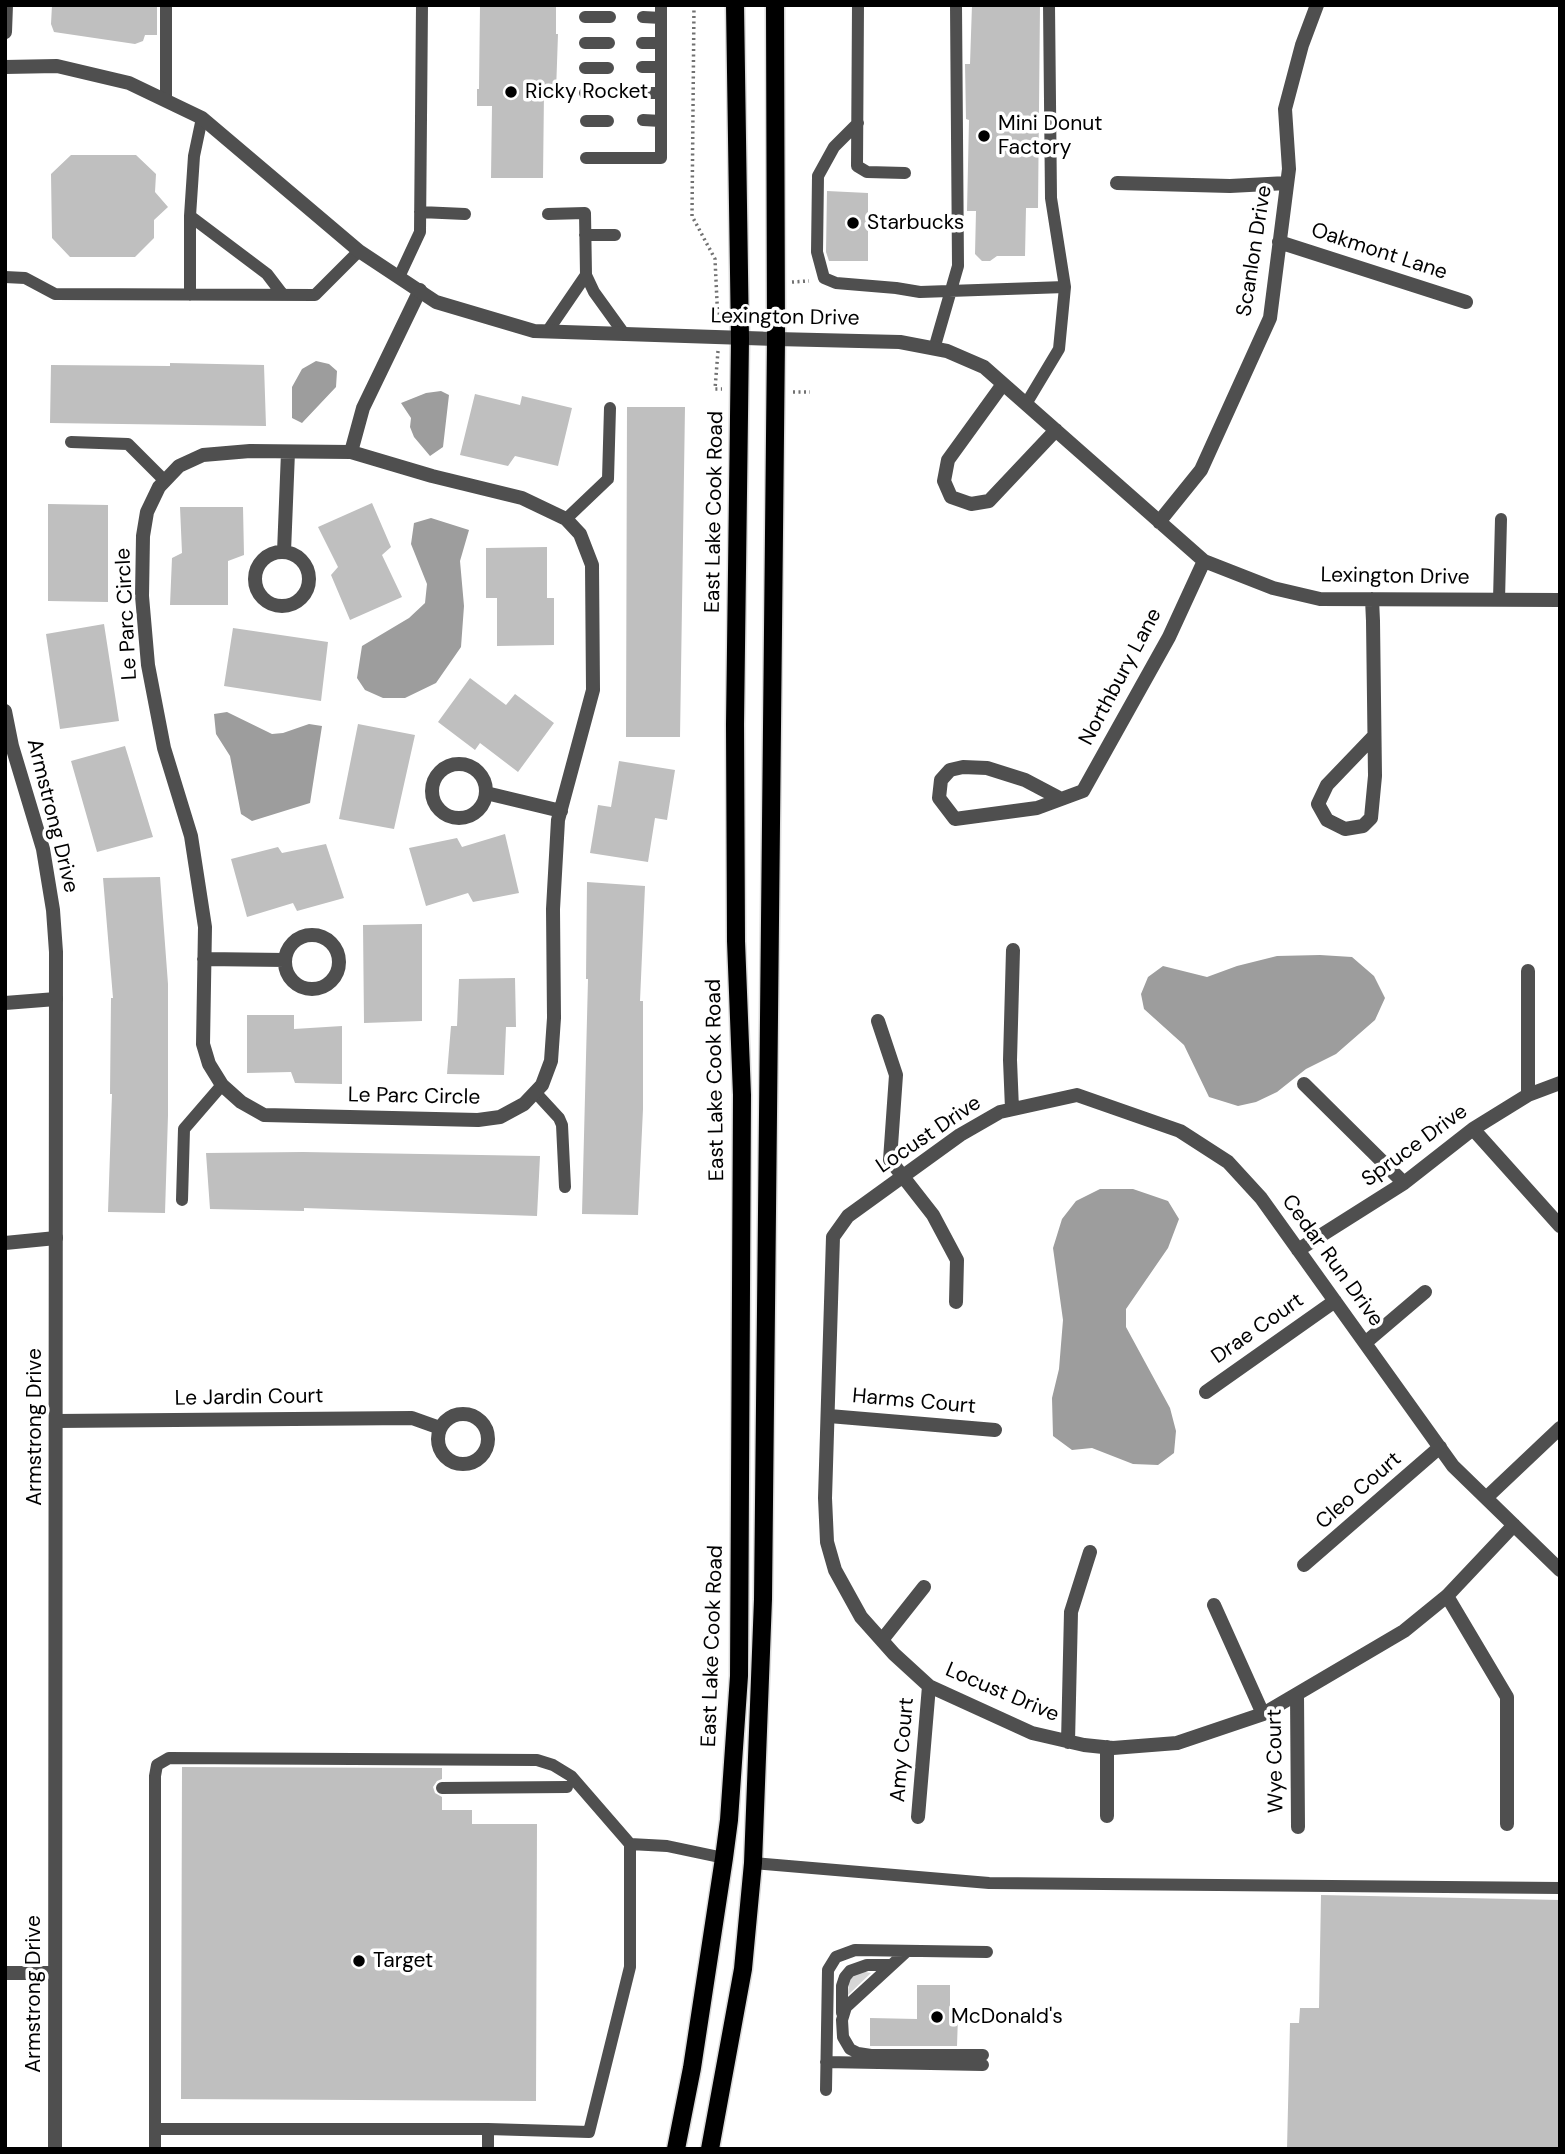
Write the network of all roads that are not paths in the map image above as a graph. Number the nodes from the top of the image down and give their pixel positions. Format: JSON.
{"nodes":[{"id":1,"x":6,"y":5,"type":"edge"},
{"id":2,"x":166,"y":5,"type":"edge"},
{"id":3,"x":422,"y":5,"type":"edge"},
{"id":4,"x":775,"y":5,"type":"edge"},
{"id":5,"x":859,"y":5,"type":"edge"},
{"id":6,"x":956,"y":5,"type":"edge"},
{"id":7,"x":1049,"y":5,"type":"edge"},
{"id":8,"x":1313,"y":7,"type":"edge"},
{"id":9,"x":733,"y":9,"type":"edge"},
{"id":10,"x":661,"y":11,"type":"edge"},
{"id":11,"x":585,"y":17,"type":"dead end"},
{"id":12,"x":610,"y":17,"type":"dead end"},
{"id":13,"x":643,"y":17,"type":"dead end"},
{"id":14,"x":5,"y":32,"type":"edge"},
{"id":15,"x":585,"y":43,"type":"dead end"},
{"id":16,"x":609,"y":43,"type":"dead end"},
{"id":17,"x":642,"y":43,"type":"dead end"},
{"id":18,"x":661,"y":43,"type":"junction"},
{"id":19,"x":5,"y":67,"type":"edge"},
{"id":20,"x":661,"y":67,"type":"junction"},
{"id":21,"x":585,"y":68,"type":"dead end"},
{"id":22,"x":608,"y":68,"type":"dead end"},
{"id":23,"x":642,"y":68,"type":"dead end"},
{"id":24,"x":585,"y":93,"type":"dead end"},
{"id":25,"x":608,"y":93,"type":"dead end"},
{"id":26,"x":641,"y":93,"type":"dead end"},
{"id":27,"x":661,"y":93,"type":"junction"},
{"id":28,"x":166,"y":100,"type":"junction"},
{"id":29,"x":202,"y":118,"type":"junction"},
{"id":30,"x":643,"y":120,"type":"dead end"},
{"id":31,"x":586,"y":121,"type":"dead end"},
{"id":32,"x":608,"y":121,"type":"dead end"},
{"id":33,"x":661,"y":121,"type":"junction"},
{"id":34,"x":858,"y":124,"type":"junction"},
{"id":35,"x":586,"y":158,"type":"dead end"},
{"id":36,"x":905,"y":173,"type":"dead end"},
{"id":37,"x":1117,"y":183,"type":"dead end"},
{"id":38,"x":1287,"y":183,"type":"junction"},
{"id":39,"x":420,"y":212,"type":"junction"},
{"id":40,"x":465,"y":214,"type":"dead end"},
{"id":41,"x":548,"y":214,"type":"dead end"},
{"id":42,"x":190,"y":216,"type":"junction"},
{"id":43,"x":585,"y":235,"type":"junction"},
{"id":44,"x":615,"y":235,"type":"dead end"},
{"id":45,"x":1279,"y":242,"type":"junction"},
{"id":46,"x":359,"y":251,"type":"junction"},
{"id":47,"x":586,"y":275,"type":"junction"},
{"id":48,"x":5,"y":277,"type":"edge"},
{"id":49,"x":399,"y":277,"type":"junction"},
{"id":50,"x":1065,"y":286,"type":"junction"},
{"id":51,"x":420,"y":290,"type":"junction"},
{"id":52,"x":952,"y":290,"type":"junction"},
{"id":53,"x":190,"y":295,"type":"junction"},
{"id":54,"x":283,"y":295,"type":"junction"},
{"id":55,"x":1466,"y":302,"type":"dead end"},
{"id":56,"x":547,"y":332,"type":"junction"},
{"id":57,"x":625,"y":335,"type":"junction"},
{"id":58,"x":740,"y":339,"type":"junction"},
{"id":59,"x":776,"y":339,"type":"junction"},
{"id":60,"x":934,"y":349,"type":"junction"},
{"id":61,"x":1003,"y":384,"type":"junction"},
{"id":62,"x":1026,"y":404,"type":"junction"},
{"id":63,"x":610,"y":408,"type":"dead end"},
{"id":64,"x":1056,"y":430,"type":"junction"},
{"id":65,"x":71,"y":442,"type":"dead end"},
{"id":66,"x":288,"y":452,"type":"junction"},
{"id":67,"x":351,"y":452,"type":"junction"},
{"id":68,"x":165,"y":481,"type":"junction"},
{"id":69,"x":566,"y":519,"type":"junction"},
{"id":70,"x":1501,"y":519,"type":"dead end"},
{"id":71,"x":1159,"y":522,"type":"junction"},
{"id":72,"x":284,"y":552,"type":"dead end"},
{"id":73,"x":1204,"y":561,"type":"junction"},
{"id":74,"x":1372,"y":599,"type":"junction"},
{"id":75,"x":1499,"y":600,"type":"junction"},
{"id":76,"x":1560,"y":600,"type":"edge"},
{"id":77,"x":5,"y":713,"type":"edge"},
{"id":78,"x":1374,"y":736,"type":"junction"},
{"id":79,"x":486,"y":793,"type":"dead end"},
{"id":80,"x":1061,"y":799,"type":"junction"},
{"id":81,"x":561,"y":811,"type":"junction"},
{"id":82,"x":1013,"y":950,"type":"dead end"},
{"id":83,"x":204,"y":959,"type":"junction"},
{"id":84,"x":285,"y":960,"type":"dead end"},
{"id":85,"x":1528,"y":971,"type":"dead end"},
{"id":86,"x":56,"y":999,"type":"junction"},
{"id":87,"x":5,"y":1003,"type":"edge"},
{"id":88,"x":878,"y":1021,"type":"dead end"},
{"id":89,"x":1560,"y":1083,"type":"edge"},
{"id":90,"x":1304,"y":1084,"type":"dead end"},
{"id":91,"x":222,"y":1085,"type":"junction"},
{"id":92,"x":535,"y":1092,"type":"junction"},
{"id":93,"x":1528,"y":1095,"type":"junction"},
{"id":94,"x":1006,"y":1111,"type":"junction"},
{"id":95,"x":1473,"y":1129,"type":"junction"},
{"id":96,"x":903,"y":1177,"type":"junction"},
{"id":97,"x":1404,"y":1183,"type":"junction"},
{"id":98,"x":565,"y":1187,"type":"dead end"},
{"id":99,"x":182,"y":1200,"type":"dead end"},
{"id":100,"x":1560,"y":1226,"type":"edge"},
{"id":101,"x":56,"y":1238,"type":"junction"},
{"id":102,"x":5,"y":1243,"type":"edge"},
{"id":103,"x":1298,"y":1250,"type":"junction"},
{"id":104,"x":1425,"y":1292,"type":"dead end"},
{"id":105,"x":1335,"y":1301,"type":"junction"},
{"id":106,"x":956,"y":1302,"type":"dead end"},
{"id":107,"x":1365,"y":1343,"type":"junction"},
{"id":108,"x":1206,"y":1392,"type":"dead end"},
{"id":109,"x":829,"y":1416,"type":"junction"},
{"id":110,"x":56,"y":1421,"type":"junction"},
{"id":111,"x":440,"y":1428,"type":"dead end"},
{"id":112,"x":1560,"y":1428,"type":"edge"},
{"id":113,"x":995,"y":1430,"type":"dead end"},
{"id":114,"x":1440,"y":1447,"type":"junction"},
{"id":115,"x":1486,"y":1498,"type":"junction"},
{"id":116,"x":1514,"y":1525,"type":"junction"},
{"id":117,"x":1090,"y":1552,"type":"dead end"},
{"id":118,"x":1304,"y":1565,"type":"dead end"},
{"id":119,"x":1560,"y":1570,"type":"edge"},
{"id":120,"x":925,"y":1587,"type":"dead end"},
{"id":121,"x":1447,"y":1596,"type":"junction"},
{"id":122,"x":1214,"y":1605,"type":"dead end"},
{"id":123,"x":882,"y":1640,"type":"junction"},
{"id":124,"x":929,"y":1686,"type":"junction"},
{"id":125,"x":1297,"y":1694,"type":"junction"},
{"id":126,"x":1263,"y":1714,"type":"junction"},
{"id":127,"x":1068,"y":1742,"type":"junction"},
{"id":128,"x":1107,"y":1747,"type":"junction"},
{"id":129,"x":567,"y":1787,"type":"dead end"},
{"id":130,"x":442,"y":1788,"type":"dead end"},
{"id":131,"x":1107,"y":1816,"type":"dead end"},
{"id":132,"x":918,"y":1817,"type":"dead end"},
{"id":133,"x":1507,"y":1824,"type":"dead end"},
{"id":134,"x":1298,"y":1827,"type":"dead end"},
{"id":135,"x":630,"y":1844,"type":"junction"},
{"id":136,"x":724,"y":1858,"type":"junction"},
{"id":137,"x":752,"y":1863,"type":"junction"},
{"id":138,"x":1560,"y":1888,"type":"edge"},
{"id":139,"x":907,"y":1951,"type":"junction"},
{"id":140,"x":987,"y":1952,"type":"dead end"},
{"id":141,"x":891,"y":1965,"type":"junction"},
{"id":142,"x":5,"y":1973,"type":"edge"},
{"id":143,"x":55,"y":1973,"type":"junction"},
{"id":144,"x":842,"y":2020,"type":"junction"},
{"id":145,"x":826,"y":2062,"type":"junction"},
{"id":146,"x":825,"y":2090,"type":"dead end"},
{"id":147,"x":155,"y":2129,"type":"junction"},
{"id":148,"x":488,"y":2129,"type":"junction"},
{"id":149,"x":55,"y":2149,"type":"edge"},
{"id":150,"x":155,"y":2149,"type":"edge"},
{"id":151,"x":488,"y":2149,"type":"edge"},
{"id":152,"x":676,"y":2149,"type":"edge"},
{"id":153,"x":710,"y":2149,"type":"edge"}],
"edges":[{"from":1,"to":14,"type":"street"},
{"from":2,"to":28,"type":"lane"},
{"from":3,"to":39,"type":"lane"},
{"from":4,"to":59,"type":"main road"},
{"from":5,"to":34,"type":"lane"},
{"from":6,"to":52,"type":"lane"},
{"from":7,"to":50,"type":"lane"},
{"from":8,"to":38,"type":"street","name":"Scanlon Drive"},
{"from":9,"to":58,"type":"main road","name":"East Lake Cook Road"},
{"from":10,"to":13,"type":"lane"},
{"from":10,"to":18,"type":"lane"},
{"from":11,"to":12,"type":"lane"},
{"from":15,"to":16,"type":"lane"},
{"from":17,"to":18,"type":"lane"},
{"from":18,"to":20,"type":"lane"},
{"from":19,"to":28,"type":"street","name":"Lexington Drive"},
{"from":20,"to":23,"type":"lane"},
{"from":20,"to":27,"type":"lane"},
{"from":21,"to":22,"type":"lane"},
{"from":24,"to":25,"type":"lane"},
{"from":26,"to":27,"type":"lane"},
{"from":27,"to":33,"type":"lane"},
{"from":28,"to":29,"type":"street","name":"Lexington Drive"},
{"from":29,"to":42,"type":"lane"},
{"from":29,"to":46,"type":"street","name":"Lexington Drive"},
{"from":30,"to":33,"type":"lane"},
{"from":31,"to":32,"type":"lane"},
{"from":33,"to":35,"type":"lane"},
{"from":34,"to":36,"type":"lane"},
{"from":34,"to":52,"type":"lane"},
{"from":37,"to":38,"type":"street"},
{"from":38,"to":45,"type":"street","name":"Scanlon Drive"},
{"from":39,"to":40,"type":"lane"},
{"from":39,"to":49,"type":"lane"},
{"from":41,"to":43,"type":"lane"},
{"from":42,"to":53,"type":"lane"},
{"from":42,"to":54,"type":"lane"},
{"from":43,"to":44,"type":"lane"},
{"from":43,"to":47,"type":"lane"},
{"from":45,"to":55,"type":"street","name":"Oakmont Lane"},
{"from":45,"to":71,"type":"street","name":"Scanlon Drive"},
{"from":46,"to":49,"type":"street","name":"Lexington Drive"},
{"from":46,"to":54,"type":"lane"},
{"from":47,"to":56,"type":"lane"},
{"from":47,"to":57,"type":"lane"},
{"from":48,"to":53,"type":"lane"},
{"from":49,"to":51,"type":"street","name":"Lexington Drive"},
{"from":50,"to":52,"type":"lane"},
{"from":50,"to":62,"type":"lane"},
{"from":51,"to":56,"type":"street","name":"Lexington Drive"},
{"from":51,"to":67,"type":"street"},
{"from":52,"to":60,"type":"lane"},
{"from":53,"to":54,"type":"lane"},
{"from":56,"to":57,"type":"street","name":"Lexington Drive"},
{"from":57,"to":58,"type":"street","name":"Lexington Drive"},
{"from":58,"to":59,"type":"street","name":"Lexington Drive"},
{"from":58,"to":136,"type":"main road","name":"East Lake Cook Road"},
{"from":59,"to":60,"type":"street","name":"Lexington Drive"},
{"from":59,"to":137,"type":"main road"},
{"from":60,"to":61,"type":"street","name":"Lexington Drive"},
{"from":61,"to":62,"type":"street","name":"Lexington Drive"},
{"from":61,"to":64,"type":"street"},
{"from":62,"to":64,"type":"street","name":"Lexington Drive"},
{"from":63,"to":69,"type":"lane"},
{"from":64,"to":71,"type":"street","name":"Lexington Drive"},
{"from":65,"to":68,"type":"lane"},
{"from":66,"to":67,"type":"street","name":"Le Parc Circle"},
{"from":66,"to":68,"type":"street","name":"Le Parc Circle"},
{"from":66,"to":72,"type":"street"},
{"from":67,"to":69,"type":"street","name":"Le Parc Circle"},
{"from":68,"to":83,"type":"street","name":"Le Parc Circle"},
{"from":69,"to":81,"type":"street","name":"Le Parc Circle"},
{"from":70,"to":75,"type":"lane"},
{"from":71,"to":73,"type":"street","name":"Lexington Drive"},
{"from":73,"to":74,"type":"street","name":"Lexington Drive"},
{"from":73,"to":80,"type":"street","name":"Northbury Lane"},
{"from":74,"to":75,"type":"street","name":"Lexington Drive"},
{"from":74,"to":78,"type":"street"},
{"from":75,"to":76,"type":"street","name":"Lexington Drive"},
{"from":77,"to":86,"type":"street","name":"Armstrong Drive"},
{"from":78,"to":78,"type":"street"},
{"from":79,"to":81,"type":"street"},
{"from":80,"to":80,"type":"street","name":"Northbury Lane"},
{"from":81,"to":92,"type":"street","name":"Le Parc Circle"},
{"from":82,"to":94,"type":"street"},
{"from":83,"to":84,"type":"street"},
{"from":83,"to":91,"type":"street","name":"Le Parc Circle"},
{"from":85,"to":93,"type":"street"},
{"from":86,"to":87,"type":"street"},
{"from":86,"to":101,"type":"street","name":"Armstrong Drive"},
{"from":88,"to":96,"type":"street"},
{"from":89,"to":93,"type":"street","name":"Spruce Drive"},
{"from":90,"to":97,"type":"street"},
{"from":91,"to":92,"type":"street","name":"Le Parc Circle"},
{"from":91,"to":99,"type":"lane"},
{"from":92,"to":98,"type":"lane"},
{"from":93,"to":95,"type":"street","name":"Spruce Drive"},
{"from":94,"to":96,"type":"street","name":"Locust Drive"},
{"from":94,"to":103,"type":"street","name":"Cedar Run Drive"},
{"from":95,"to":97,"type":"street","name":"Spruce Drive"},
{"from":95,"to":100,"type":"street"},
{"from":96,"to":106,"type":"street"},
{"from":96,"to":109,"type":"street","name":"Locust Drive"},
{"from":97,"to":103,"type":"street","name":"Spruce Drive"},
{"from":101,"to":102,"type":"street"},
{"from":101,"to":110,"type":"street","name":"Armstrong Drive"},
{"from":103,"to":105,"type":"street","name":"Cedar Run Drive"},
{"from":104,"to":107,"type":"street"},
{"from":105,"to":107,"type":"street","name":"Cedar Run Drive"},
{"from":105,"to":108,"type":"street","name":"Drae Court"},
{"from":107,"to":114,"type":"street","name":"Cedar Run Drive"},
{"from":109,"to":113,"type":"street","name":"Harms Court"},
{"from":109,"to":123,"type":"street","name":"Locust Drive"},
{"from":110,"to":111,"type":"street","name":"Le Jardin Court"},
{"from":110,"to":143,"type":"street","name":"Armstrong Drive"},
{"from":112,"to":115,"type":"street"},
{"from":114,"to":115,"type":"street","name":"Cedar Run Drive"},
{"from":114,"to":118,"type":"street","name":"Cleo Court"},
{"from":115,"to":116,"type":"street","name":"Cedar Run Drive"},
{"from":116,"to":119,"type":"street","name":"Cedar Run Drive"},
{"from":116,"to":121,"type":"street","name":"Locust Drive"},
{"from":117,"to":127,"type":"street"},
{"from":120,"to":123,"type":"street"},
{"from":121,"to":125,"type":"street","name":"Locust Drive"},
{"from":121,"to":133,"type":"street"},
{"from":122,"to":126,"type":"street"},
{"from":123,"to":124,"type":"street","name":"Locust Drive"},
{"from":124,"to":127,"type":"street","name":"Locust Drive"},
{"from":124,"to":132,"type":"street","name":"Amy Court"},
{"from":125,"to":126,"type":"street","name":"Locust Drive"},
{"from":125,"to":134,"type":"street","name":"Wye Court"},
{"from":126,"to":128,"type":"street","name":"Locust Drive"},
{"from":127,"to":128,"type":"street","name":"Locust Drive"},
{"from":128,"to":131,"type":"street"},
{"from":129,"to":130,"type":"lane"},
{"from":135,"to":136,"type":"lane"},
{"from":135,"to":147,"type":"lane"},
{"from":135,"to":148,"type":"lane"},
{"from":136,"to":152,"type":"main road","name":"East Lake Cook Road"},
{"from":137,"to":138,"type":"lane"},
{"from":137,"to":153,"type":"main road"},
{"from":139,"to":140,"type":"lane"},
{"from":139,"to":141,"type":"lane"},
{"from":139,"to":145,"type":"lane"},
{"from":141,"to":144,"type":"lane"},
{"from":141,"to":144,"type":"lane"},
{"from":142,"to":143,"type":"street"},
{"from":143,"to":149,"type":"street","name":"Armstrong Drive"},
{"from":144,"to":145,"type":"lane"},
{"from":145,"to":146,"type":"lane"},
{"from":147,"to":148,"type":"lane"},
{"from":147,"to":150,"type":"lane"},
{"from":148,"to":151,"type":"lane"}]}
